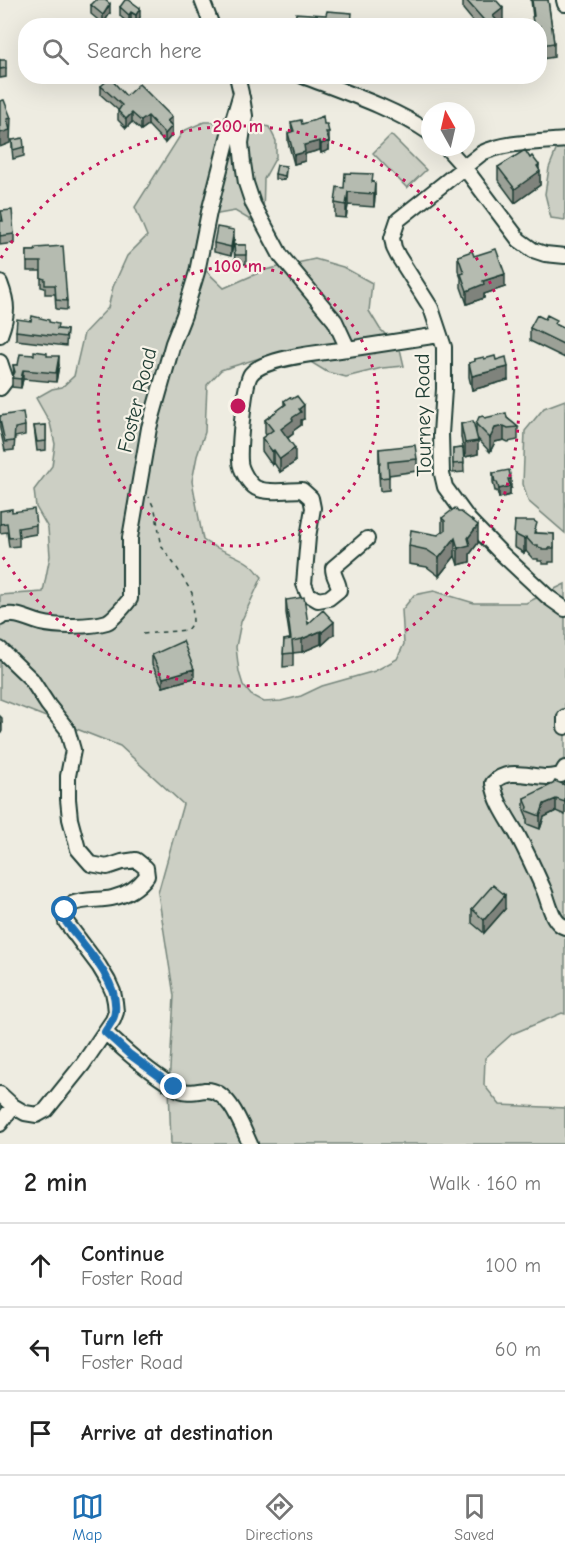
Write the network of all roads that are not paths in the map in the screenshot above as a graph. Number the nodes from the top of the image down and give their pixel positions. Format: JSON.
{"nodes":[{"id":1,"x":202,"y":0,"type":"edge"},
{"id":2,"x":209,"y":18,"type":"edge"},
{"id":3,"x":241,"y":84,"type":"edge"},
{"id":4,"x":241,"y":84,"type":"edge"},
{"id":5,"x":323,"y":84,"type":"edge"},
{"id":6,"x":421,"y":128,"type":"edge"},
{"id":7,"x":565,"y":140,"type":"edge"},
{"id":8,"x":454,"y":156,"type":"edge"},
{"id":9,"x":464,"y":167,"type":"junction"},
{"id":10,"x":565,"y":256,"type":"edge"},
{"id":11,"x":0,"y":283,"type":"edge"},
{"id":12,"x":0,"y":335,"type":"edge"},
{"id":13,"x":439,"y":335,"type":"junction"},
{"id":14,"x":348,"y":349,"type":"junction"},
{"id":15,"x":0,"y":362,"type":"edge"},
{"id":16,"x":3,"y":384,"type":"edge"},
{"id":17,"x":367,"y":539,"type":"dead end"},
{"id":18,"x":565,"y":609,"type":"edge"},
{"id":19,"x":0,"y":616,"type":"edge"},
{"id":20,"x":0,"y":650,"type":"edge"},
{"id":21,"x":565,"y":717,"type":"edge"},
{"id":22,"x":565,"y":727,"type":"edge"},
{"id":23,"x":565,"y":768,"type":"edge"},
{"id":24,"x":565,"y":927,"type":"edge"},
{"id":25,"x":105,"y":1032,"type":"junction"},
{"id":26,"x":0,"y":1094,"type":"edge"},
{"id":27,"x":13,"y":1106,"type":"junction"},
{"id":28,"x":0,"y":1124,"type":"edge"},
{"id":29,"x":250,"y":1144,"type":"edge"}],
"edges":[{"from":1,"to":2,"type":"street"},
{"from":3,"to":14,"type":"street"},
{"from":4,"to":19,"type":"street","name":"Foster Road"},
{"from":5,"to":6,"type":"street"},
{"from":7,"to":9,"type":"street"},
{"from":8,"to":9,"type":"street"},
{"from":9,"to":10,"type":"street"},
{"from":9,"to":13,"type":"street"},
{"from":11,"to":12,"type":"street"},
{"from":13,"to":14,"type":"street","name":"Tourney Road"},
{"from":13,"to":18,"type":"street","name":"Tourney Road"},
{"from":14,"to":17,"type":"street","name":"Tourney Road"},
{"from":15,"to":16,"type":"street"},
{"from":20,"to":25,"type":"street"},
{"from":21,"to":22,"type":"street"},
{"from":23,"to":24,"type":"street"},
{"from":25,"to":27,"type":"street"},
{"from":25,"to":29,"type":"street"},
{"from":26,"to":27,"type":"street"},
{"from":27,"to":28,"type":"street"}]}
